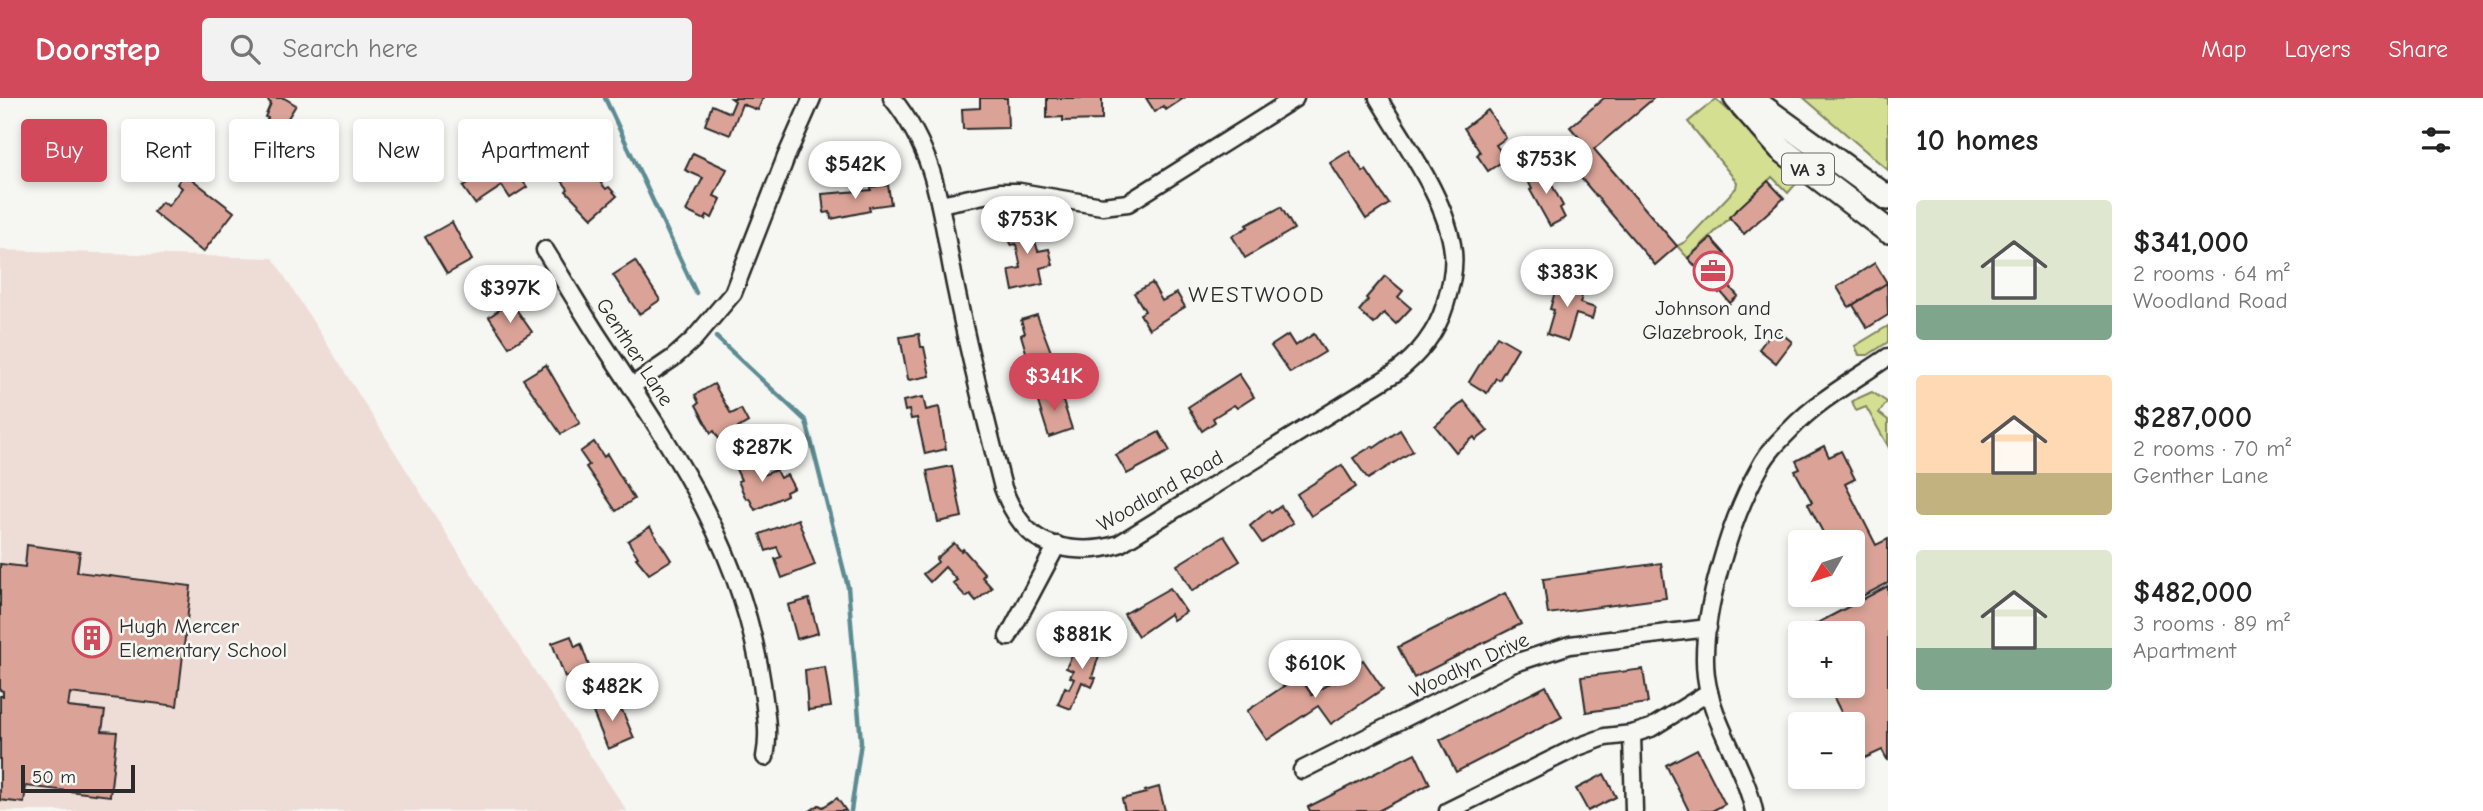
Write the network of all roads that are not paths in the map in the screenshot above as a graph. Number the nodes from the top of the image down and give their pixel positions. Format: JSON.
{"nodes":[{"id":1,"x":812,"y":98,"type":"edge"},
{"id":2,"x":892,"y":98,"type":"edge"},
{"id":3,"x":1295,"y":98,"type":"edge"},
{"id":4,"x":1378,"y":98,"type":"edge"},
{"id":5,"x":1736,"y":98,"type":"edge"},
{"id":6,"x":1750,"y":98,"type":"edge"},
{"id":7,"x":1888,"y":198,"type":"edge"},
{"id":8,"x":940,"y":204,"type":"junction"},
{"id":9,"x":1888,"y":231,"type":"edge"},
{"id":10,"x":545,"y":250,"type":"dead end"},
{"id":11,"x":1888,"y":357,"type":"edge"},
{"id":12,"x":632,"y":386,"type":"junction"},
{"id":13,"x":1057,"y":545,"type":"junction"},
{"id":14,"x":1708,"y":628,"type":"junction"},
{"id":15,"x":1008,"y":637,"type":"dead end"},
{"id":16,"x":1709,"y":692,"type":"junction"},
{"id":17,"x":1632,"y":734,"type":"junction"},
{"id":18,"x":765,"y":757,"type":"dead end"},
{"id":19,"x":1302,"y":770,"type":"dead end"},
{"id":20,"x":1448,"y":811,"type":"edge"},
{"id":21,"x":1634,"y":811,"type":"edge"},
{"id":22,"x":1754,"y":811,"type":"edge"}],
"edges":[{"from":1,"to":12,"type":"street"},
{"from":2,"to":8,"type":"street","name":"Woodland Road"},
{"from":3,"to":8,"type":"street"},
{"from":4,"to":13,"type":"street","name":"Woodland Road"},
{"from":5,"to":9,"type":"highway","number":"VA 3"},
{"from":6,"to":7,"type":"highway","number":"VA 3"},
{"from":8,"to":13,"type":"street","name":"Woodland Road"},
{"from":10,"to":12,"type":"street","name":"Genther Lane"},
{"from":11,"to":14,"type":"street"},
{"from":12,"to":18,"type":"street","name":"Genther Lane"},
{"from":13,"to":15,"type":"street"},
{"from":14,"to":16,"type":"street"},
{"from":14,"to":19,"type":"street","name":"Woodlyn Drive"},
{"from":16,"to":17,"type":"street"},
{"from":16,"to":22,"type":"street"},
{"from":17,"to":20,"type":"street"},
{"from":17,"to":21,"type":"street"}]}
